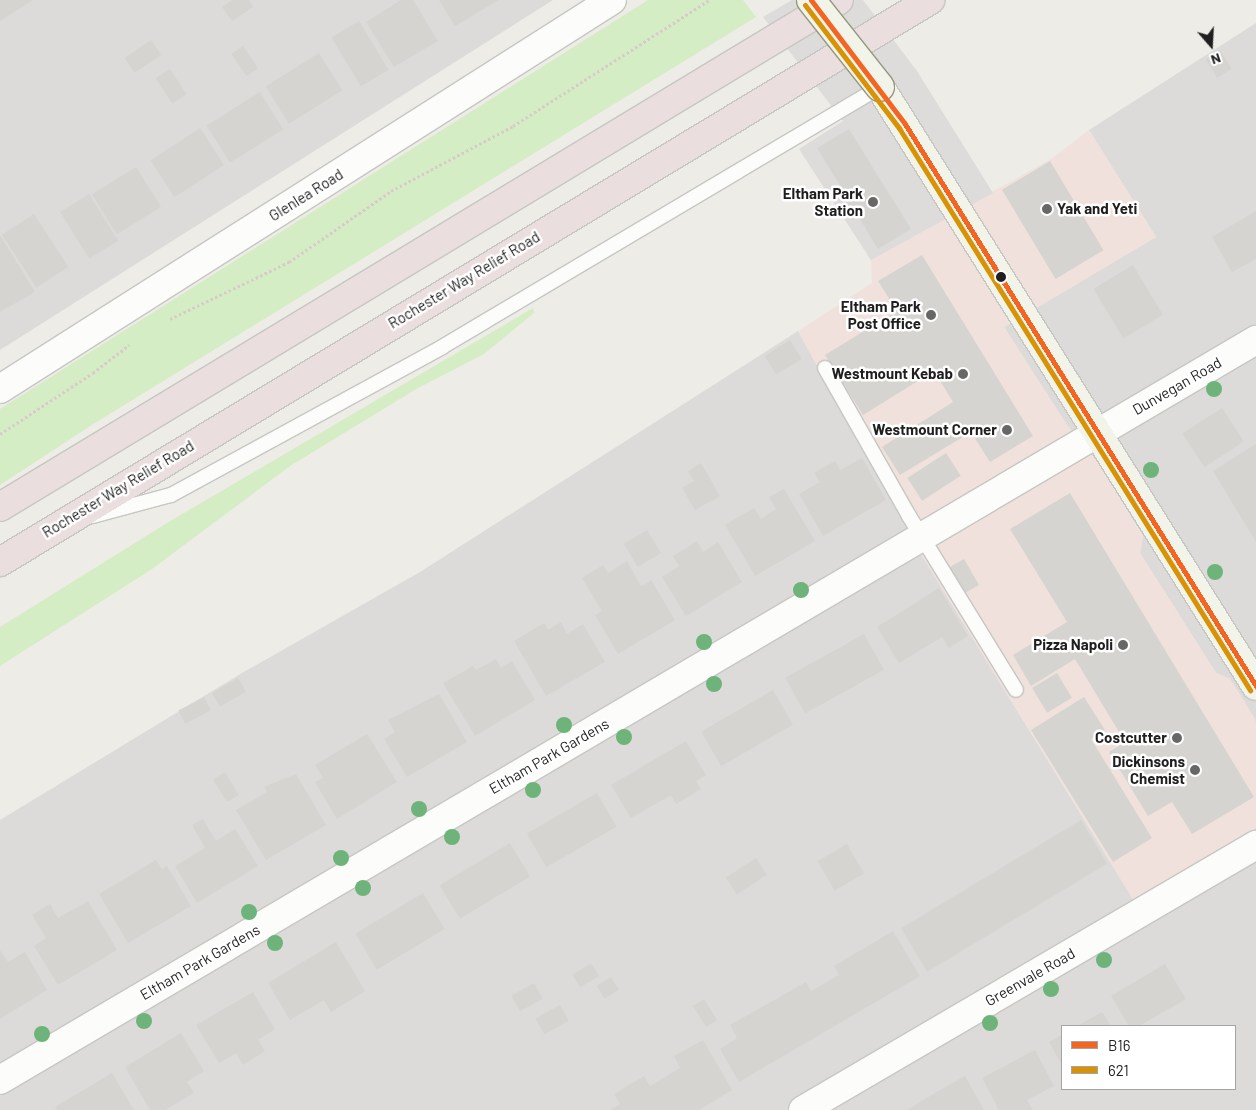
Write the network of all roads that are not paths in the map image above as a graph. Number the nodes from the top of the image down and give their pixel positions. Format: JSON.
{"nodes":[{"id":1,"x":612,"y":0,"type":"edge"},
{"id":2,"x":811,"y":0,"type":"edge"},
{"id":3,"x":839,"y":0,"type":"edge"},
{"id":4,"x":930,"y":0,"type":"edge"},
{"id":5,"x":880,"y":87,"type":"junction"},
{"id":6,"x":1256,"y":340,"type":"edge"},
{"id":7,"x":825,"y":368,"type":"dead end"},
{"id":8,"x":0,"y":389,"type":"edge"},
{"id":9,"x":1097,"y":431,"type":"junction"},
{"id":10,"x":0,"y":508,"type":"edge"},
{"id":11,"x":58,"y":525,"type":"junction"},
{"id":12,"x":922,"y":537,"type":"junction"},
{"id":13,"x":0,"y":562,"type":"edge"},
{"id":14,"x":1256,"y":686,"type":"edge"},
{"id":15,"x":1016,"y":690,"type":"dead end"},
{"id":16,"x":1256,"y":845,"type":"edge"},
{"id":17,"x":0,"y":1080,"type":"edge"},
{"id":18,"x":803,"y":1110,"type":"edge"}],
"edges":[{"from":1,"to":8,"type":"street","name":"Glenlea Road"},
{"from":2,"to":5,"type":"street","bridge":true},
{"from":3,"to":10,"type":"highway"},
{"from":4,"to":11,"type":"highway","name":"Rochester Way Relief Road"},
{"from":5,"to":9,"type":"street"},
{"from":5,"to":11,"type":"lane"},
{"from":6,"to":9,"type":"street","name":"Dunvegan Road"},
{"from":7,"to":12,"type":"lane"},
{"from":9,"to":12,"type":"street","name":"Eltham Park Gardens"},
{"from":9,"to":14,"type":"street"},
{"from":11,"to":13,"type":"highway","name":"Rochester Way Relief Road"},
{"from":12,"to":15,"type":"lane"},
{"from":12,"to":17,"type":"street","name":"Eltham Park Gardens"},
{"from":16,"to":18,"type":"street","name":"Greenvale Road"}]}
